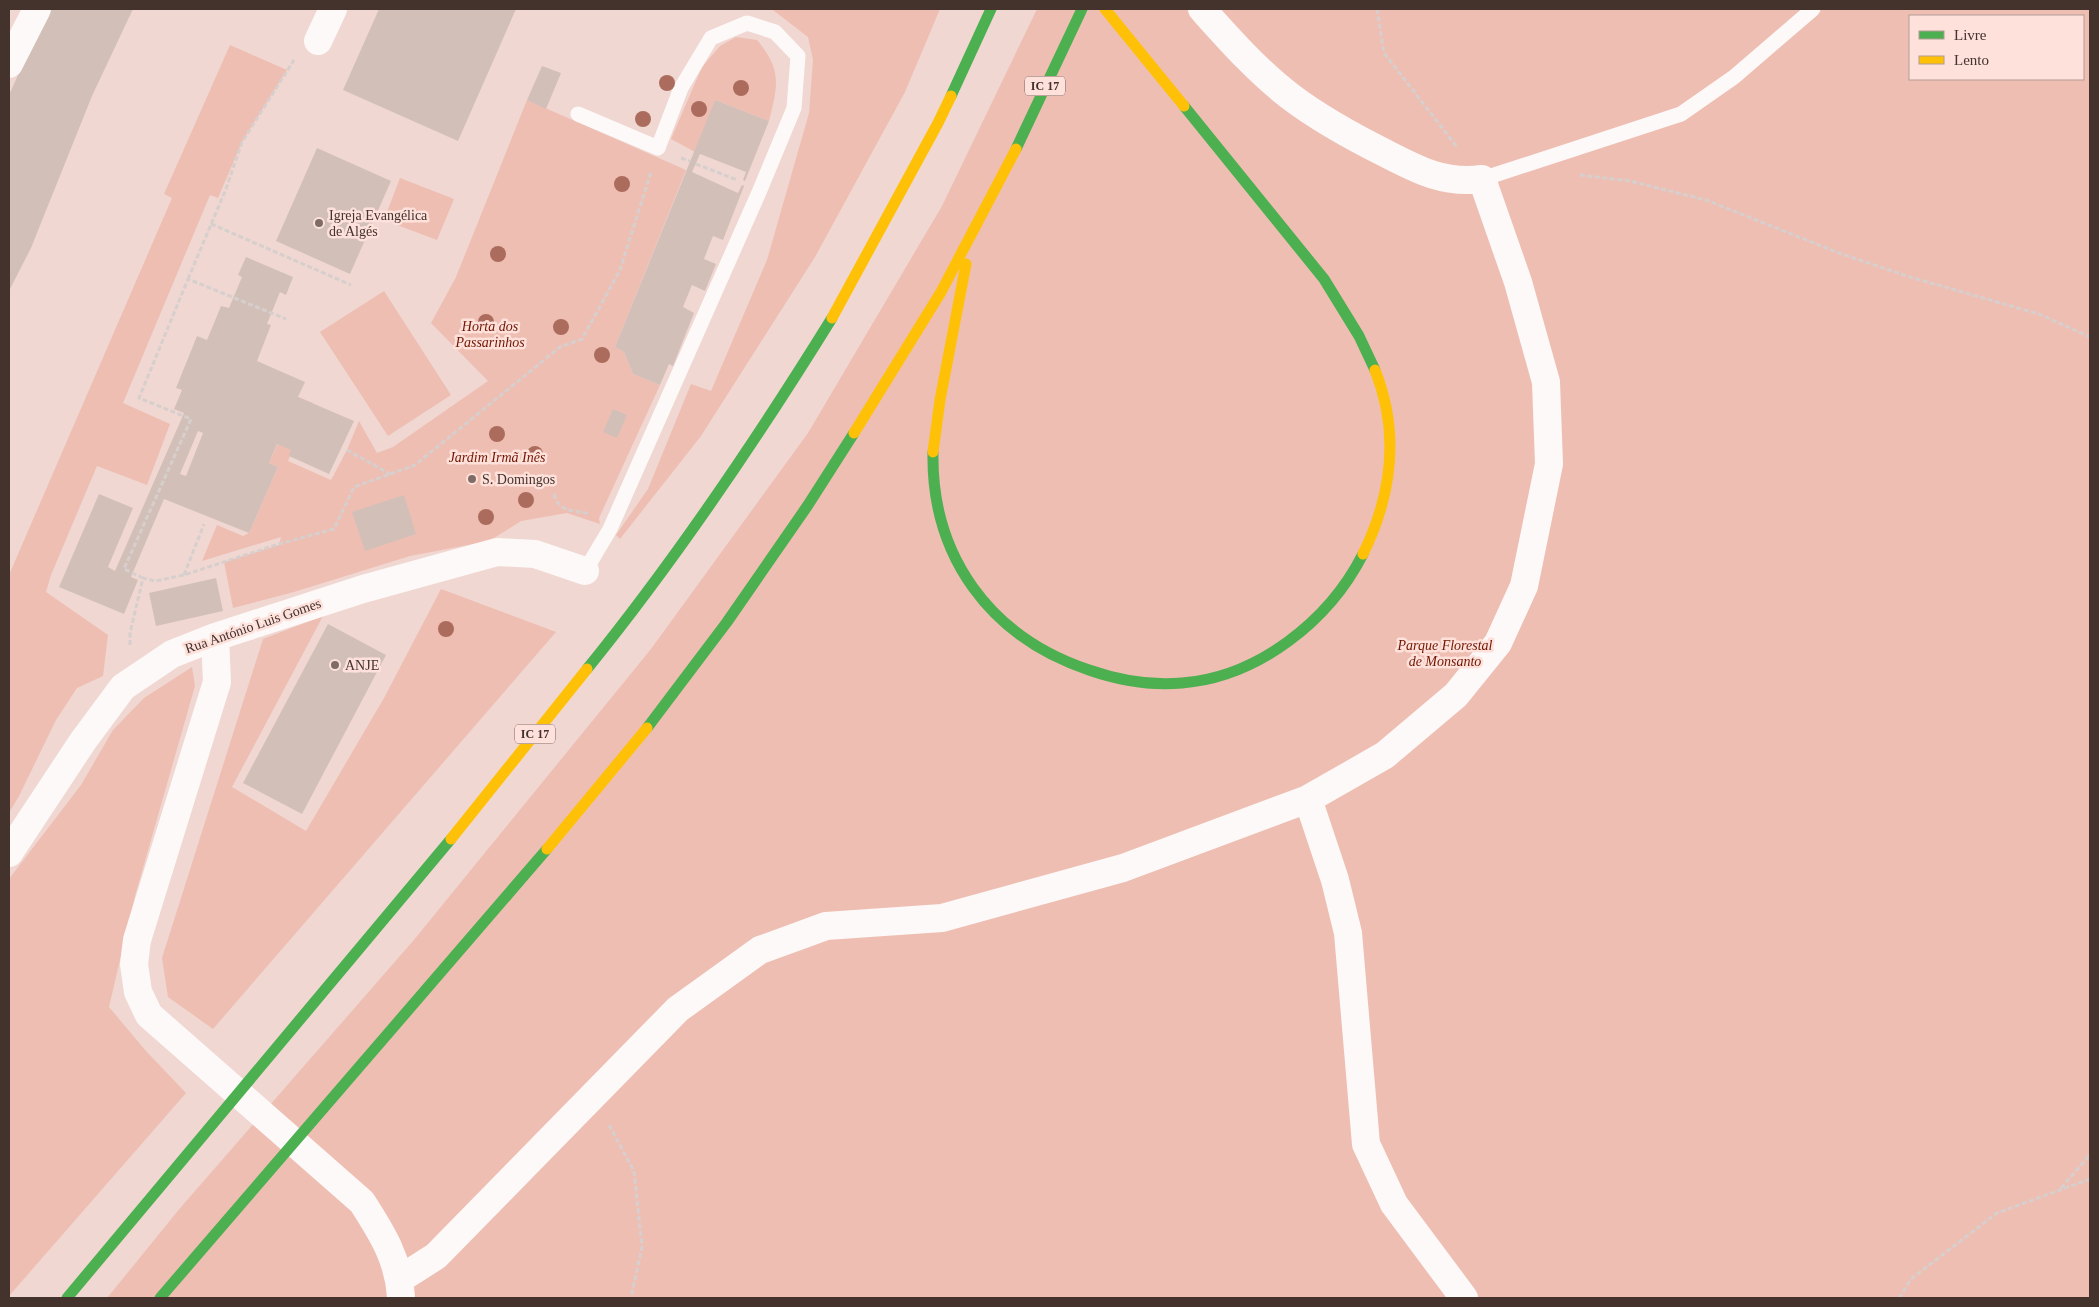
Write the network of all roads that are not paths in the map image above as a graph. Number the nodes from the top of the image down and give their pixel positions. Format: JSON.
{"nodes":[{"id":1,"x":37,"y":9,"type":"edge"},
{"id":2,"x":333,"y":9,"type":"edge"},
{"id":3,"x":991,"y":9,"type":"edge"},
{"id":4,"x":1082,"y":9,"type":"edge"},
{"id":5,"x":1105,"y":9,"type":"edge"},
{"id":6,"x":1202,"y":9,"type":"edge"},
{"id":7,"x":1813,"y":9,"type":"edge"},
{"id":8,"x":318,"y":41,"type":"road end"},
{"id":9,"x":9,"y":64,"type":"edge"},
{"id":10,"x":578,"y":114,"type":"dead end"},
{"id":11,"x":1482,"y":180,"type":"junction"},
{"id":12,"x":971,"y":236,"type":"junction"},
{"id":13,"x":585,"y":571,"type":"joint"},
{"id":14,"x":215,"y":637,"type":"junction"},
{"id":15,"x":1308,"y":799,"type":"junction"},
{"id":16,"x":9,"y":853,"type":"edge"},
{"id":17,"x":400,"y":1289,"type":"edge"},
{"id":18,"x":67,"y":1298,"type":"edge"},
{"id":19,"x":160,"y":1298,"type":"edge"},
{"id":20,"x":1464,"y":1298,"type":"edge"}],
"edges":[{"from":1,"to":9,"type":"street"},
{"from":2,"to":8,"type":"street"},
{"from":3,"to":18,"type":"highway","number":"IC 17"},
{"from":4,"to":12,"type":"highway","number":"IC 17"},
{"from":5,"to":12,"type":"highway"},
{"from":6,"to":11,"type":"street"},
{"from":7,"to":11,"type":"lane"},
{"from":10,"to":13,"type":"lane"},
{"from":11,"to":15,"type":"street"},
{"from":12,"to":19,"type":"highway","number":"IC 17"},
{"from":13,"to":14,"type":"street","name":"Rua António Luis Gomes"},
{"from":14,"to":16,"type":"street","name":"Rua António Luis Gomes"},
{"from":14,"to":17,"type":"street"},
{"from":15,"to":17,"type":"street"},
{"from":15,"to":20,"type":"street"}]}
